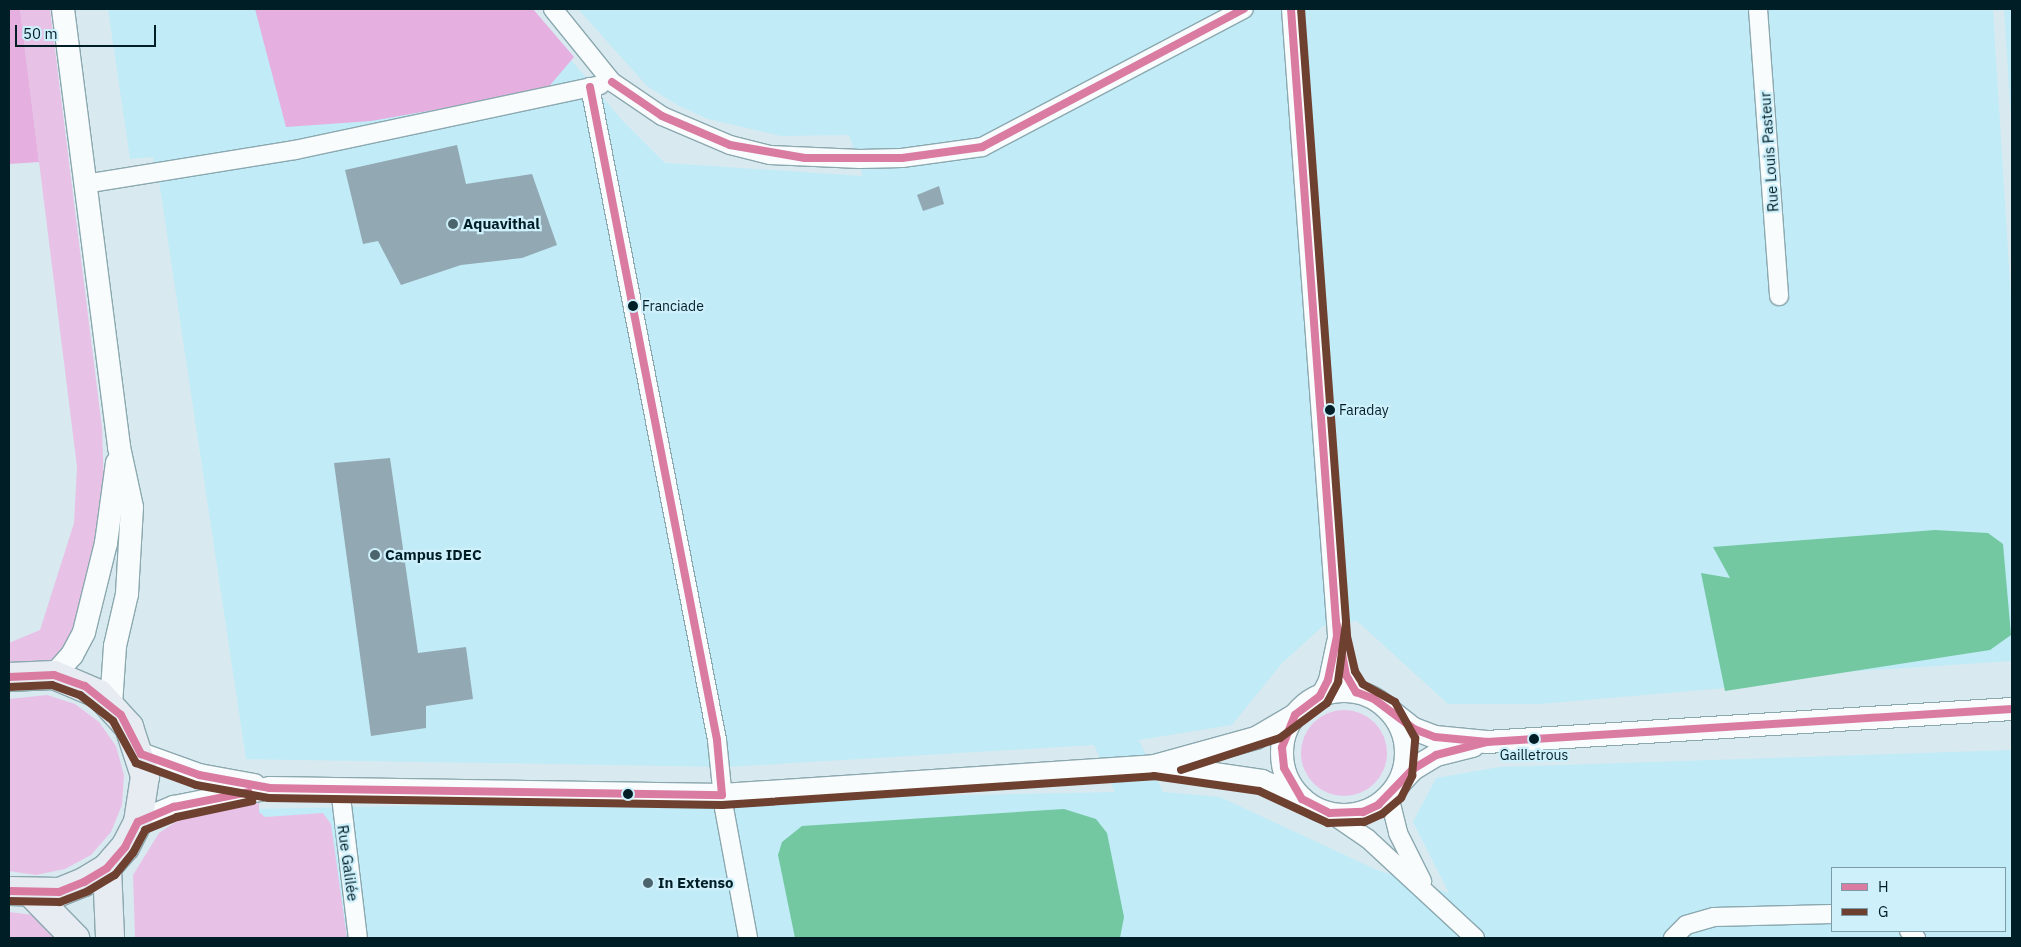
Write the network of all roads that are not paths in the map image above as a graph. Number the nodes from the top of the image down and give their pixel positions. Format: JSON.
{"nodes":[{"id":1,"x":63,"y":9,"type":"edge"},
{"id":2,"x":553,"y":9,"type":"edge"},
{"id":3,"x":1244,"y":9,"type":"edge"},
{"id":4,"x":1291,"y":9,"type":"edge"},
{"id":5,"x":1758,"y":9,"type":"edge"},
{"id":6,"x":612,"y":82,"type":"junction"},
{"id":7,"x":590,"y":87,"type":"junction"},
{"id":8,"x":86,"y":184,"type":"junction"},
{"id":9,"x":1779,"y":296,"type":"dead end"},
{"id":10,"x":119,"y":447,"type":"junction"},
{"id":11,"x":1336,"y":636,"type":"junction"},
{"id":12,"x":54,"y":675,"type":"junction"},
{"id":13,"x":9,"y":677,"type":"edge"},
{"id":14,"x":1356,"y":692,"type":"junction"},
{"id":15,"x":1320,"y":696,"type":"junction"},
{"id":16,"x":111,"y":705,"type":"junction"},
{"id":17,"x":1388,"y":709,"type":"junction"},
{"id":18,"x":2012,"y":709,"type":"edge"},
{"id":19,"x":1296,"y":715,"type":"junction"},
{"id":20,"x":1487,"y":742,"type":"junction"},
{"id":21,"x":141,"y":754,"type":"junction"},
{"id":22,"x":1154,"y":766,"type":"junction"},
{"id":23,"x":270,"y":788,"type":"junction"},
{"id":24,"x":340,"y":788,"type":"junction"},
{"id":25,"x":1391,"y":793,"type":"junction"},
{"id":26,"x":722,"y":795,"type":"junction"},
{"id":27,"x":1302,"y":799,"type":"junction"},
{"id":28,"x":1330,"y":813,"type":"junction"},
{"id":29,"x":138,"y":822,"type":"junction"},
{"id":30,"x":106,"y":868,"type":"junction"},
{"id":31,"x":20,"y":893,"type":"edge"},
{"id":32,"x":1432,"y":896,"type":"junction"},
{"id":33,"x":1831,"y":914,"type":"edge"},
{"id":34,"x":75,"y":938,"type":"edge"},
{"id":35,"x":110,"y":938,"type":"edge"},
{"id":36,"x":358,"y":938,"type":"edge"},
{"id":37,"x":748,"y":938,"type":"edge"},
{"id":38,"x":1475,"y":938,"type":"edge"},
{"id":39,"x":1673,"y":938,"type":"edge"}],
"edges":[{"from":1,"to":8,"type":"street"},
{"from":2,"to":6,"type":"street"},
{"from":3,"to":6,"type":"street"},
{"from":4,"to":11,"type":"street"},
{"from":5,"to":9,"type":"street","name":"Rue Louis Pasteur"},
{"from":6,"to":7,"type":"street"},
{"from":7,"to":8,"type":"street"},
{"from":7,"to":26,"type":"street"},
{"from":8,"to":10,"type":"street"},
{"from":10,"to":12,"type":"street"},
{"from":10,"to":16,"type":"street"},
{"from":11,"to":14,"type":"street"},
{"from":11,"to":15,"type":"street"},
{"from":12,"to":13,"type":"main road"},
{"from":12,"to":16,"type":"main road"},
{"from":14,"to":15,"type":"street"},
{"from":14,"to":17,"type":"street"},
{"from":15,"to":19,"type":"street"},
{"from":16,"to":21,"type":"main road"},
{"from":17,"to":20,"type":"street"},
{"from":17,"to":25,"type":"street"},
{"from":18,"to":20,"type":"street"},
{"from":19,"to":22,"type":"street"},
{"from":19,"to":27,"type":"street"},
{"from":20,"to":25,"type":"street"},
{"from":21,"to":23,"type":"street"},
{"from":21,"to":29,"type":"main road"},
{"from":22,"to":26,"type":"street"},
{"from":22,"to":27,"type":"street"},
{"from":23,"to":24,"type":"street"},
{"from":23,"to":29,"type":"street"},
{"from":24,"to":26,"type":"street"},
{"from":24,"to":36,"type":"street","name":"Rue Galilée"},
{"from":25,"to":28,"type":"street"},
{"from":25,"to":32,"type":"street"},
{"from":26,"to":37,"type":"street"},
{"from":27,"to":28,"type":"street"},
{"from":28,"to":32,"type":"street"},
{"from":29,"to":30,"type":"main road"},
{"from":30,"to":31,"type":"main road"},
{"from":30,"to":35,"type":"main road"},
{"from":31,"to":34,"type":"main road"},
{"from":32,"to":38,"type":"street"},
{"from":33,"to":39,"type":"street"}]}
